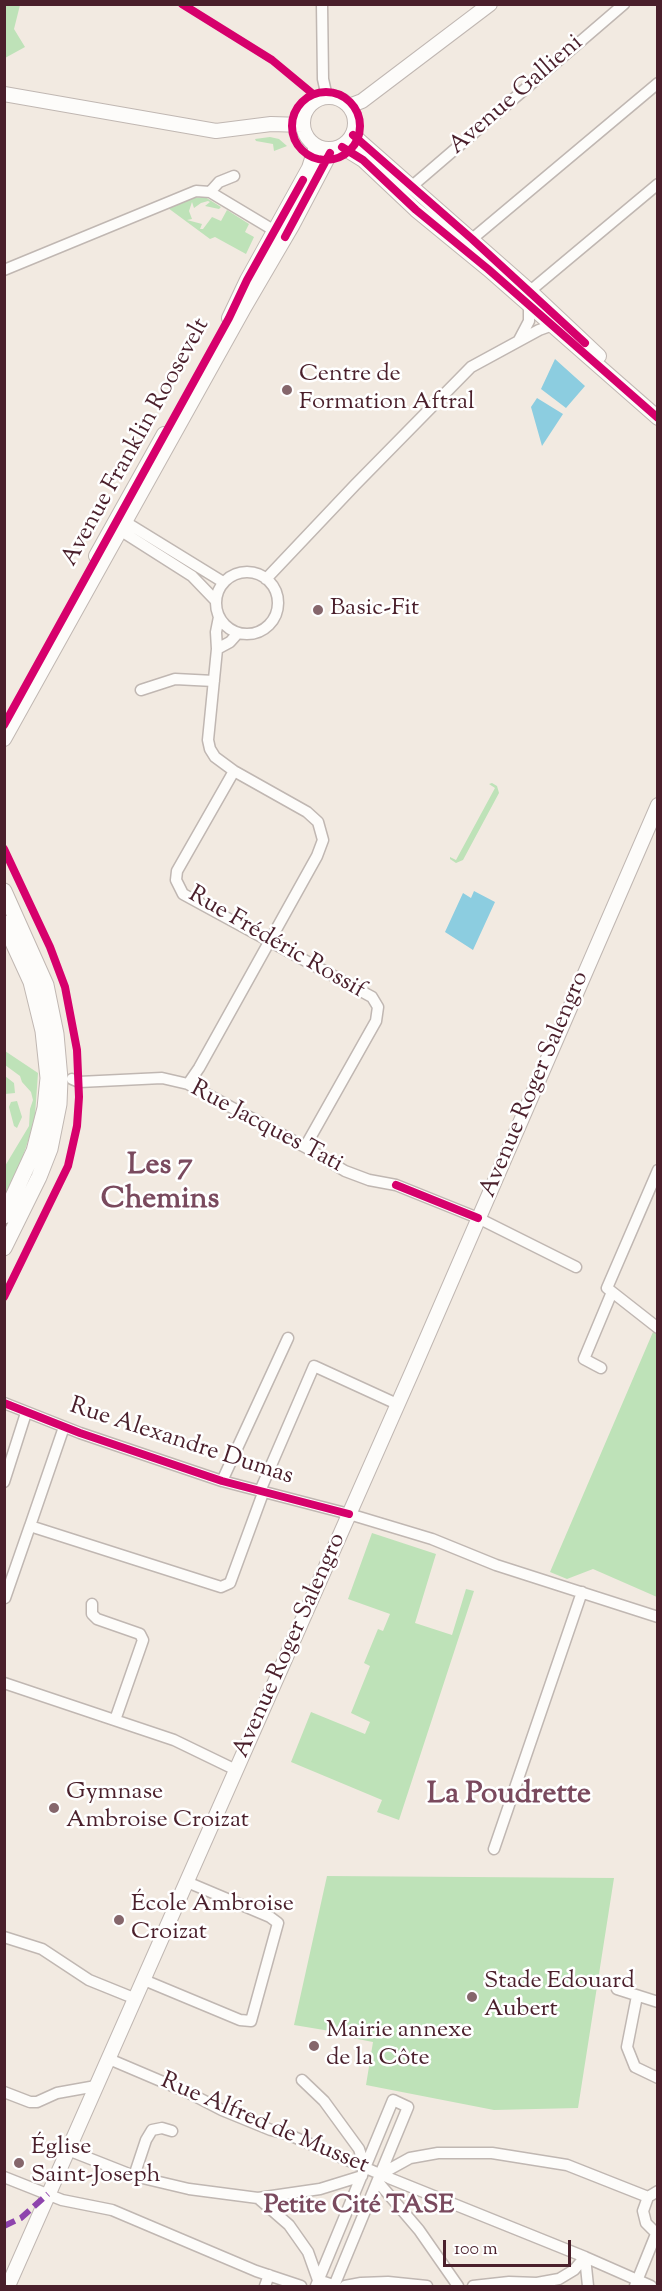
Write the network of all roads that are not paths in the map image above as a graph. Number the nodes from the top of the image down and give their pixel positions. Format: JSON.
{"nodes":[{"id":1,"x":322,"y":4,"type":"edge"},
{"id":2,"x":490,"y":4,"type":"edge"},
{"id":3,"x":624,"y":4,"type":"edge"},
{"id":4,"x":657,"y":83,"type":"edge"},
{"id":5,"x":4,"y":94,"type":"edge"},
{"id":6,"x":327,"y":97,"type":"junction"},
{"id":7,"x":352,"y":112,"type":"junction"},
{"id":8,"x":303,"y":120,"type":"junction"},
{"id":9,"x":353,"y":135,"type":"junction"},
{"id":10,"x":316,"y":146,"type":"junction"},
{"id":11,"x":337,"y":148,"type":"junction"},
{"id":12,"x":234,"y":176,"type":"dead end"},
{"id":13,"x":657,"y":184,"type":"edge"},
{"id":14,"x":411,"y":187,"type":"junction"},
{"id":15,"x":210,"y":192,"type":"junction"},
{"id":16,"x":280,"y":234,"type":"junction"},
{"id":17,"x":472,"y":239,"type":"junction"},
{"id":18,"x":484,"y":266,"type":"junction"},
{"id":19,"x":4,"y":270,"type":"edge"},
{"id":20,"x":530,"y":291,"type":"junction"},
{"id":21,"x":529,"y":306,"type":"junction"},
{"id":22,"x":550,"y":326,"type":"junction"},
{"id":23,"x":519,"y":340,"type":"junction"},
{"id":24,"x":212,"y":349,"type":"junction"},
{"id":25,"x":211,"y":368,"type":"junction"},
{"id":26,"x":657,"y":411,"type":"edge"},
{"id":27,"x":657,"y":418,"type":"edge"},
{"id":28,"x":119,"y":524,"type":"junction"},
{"id":29,"x":266,"y":579,"type":"junction"},
{"id":30,"x":224,"y":582,"type":"junction"},
{"id":31,"x":216,"y":601,"type":"junction"},
{"id":32,"x":219,"y":616,"type":"junction"},
{"id":33,"x":238,"y":633,"type":"junction"},
{"id":34,"x":218,"y":649,"type":"junction"},
{"id":35,"x":214,"y":681,"type":"junction"},
{"id":36,"x":141,"y":690,"type":"dead end"},
{"id":37,"x":4,"y":724,"type":"edge"},
{"id":38,"x":4,"y":739,"type":"edge"},
{"id":39,"x":234,"y":771,"type":"junction"},
{"id":40,"x":657,"y":806,"type":"edge"},
{"id":41,"x":4,"y":891,"type":"edge"},
{"id":42,"x":4,"y":923,"type":"edge"},
{"id":43,"x":268,"y":942,"type":"junction"},
{"id":44,"x":60,"y":1078,"type":"junction"},
{"id":45,"x":188,"y":1084,"type":"junction"},
{"id":46,"x":305,"y":1147,"type":"junction"},
{"id":47,"x":657,"y":1170,"type":"edge"},
{"id":48,"x":4,"y":1216,"type":"edge"},
{"id":49,"x":478,"y":1218,"type":"junction"},
{"id":50,"x":4,"y":1248,"type":"edge"},
{"id":51,"x":576,"y":1267,"type":"dead end"},
{"id":52,"x":610,"y":1290,"type":"junction"},
{"id":53,"x":657,"y":1328,"type":"edge"},
{"id":54,"x":288,"y":1338,"type":"dead end"},
{"id":55,"x":601,"y":1368,"type":"dead end"},
{"id":56,"x":4,"y":1403,"type":"edge"},
{"id":57,"x":397,"y":1404,"type":"junction"},
{"id":58,"x":26,"y":1413,"type":"junction"},
{"id":59,"x":64,"y":1427,"type":"junction"},
{"id":60,"x":222,"y":1481,"type":"junction"},
{"id":61,"x":4,"y":1482,"type":"edge"},
{"id":62,"x":262,"y":1492,"type":"junction"},
{"id":63,"x":349,"y":1514,"type":"junction"},
{"id":64,"x":30,"y":1526,"type":"junction"},
{"id":65,"x":582,"y":1592,"type":"junction"},
{"id":66,"x":5,"y":1598,"type":"edge"},
{"id":67,"x":92,"y":1604,"type":"dead end"},
{"id":68,"x":657,"y":1617,"type":"edge"},
{"id":69,"x":4,"y":1683,"type":"edge"},
{"id":70,"x":115,"y":1720,"type":"junction"},
{"id":71,"x":236,"y":1770,"type":"junction"},
{"id":72,"x":494,"y":1849,"type":"dead end"},
{"id":73,"x":187,"y":1882,"type":"junction"},
{"id":74,"x":4,"y":1937,"type":"edge"},
{"id":75,"x":144,"y":1980,"type":"junction"},
{"id":76,"x":617,"y":1989,"type":"dead end"},
{"id":77,"x":637,"y":1996,"type":"junction"},
{"id":78,"x":136,"y":1999,"type":"junction"},
{"id":79,"x":657,"y":2002,"type":"edge"},
{"id":80,"x":109,"y":2059,"type":"junction"},
{"id":81,"x":657,"y":2078,"type":"edge"},
{"id":82,"x":302,"y":2079,"type":"dead end"},
{"id":83,"x":96,"y":2086,"type":"junction"},
{"id":84,"x":4,"y":2092,"type":"edge"},
{"id":85,"x":172,"y":2131,"type":"dead end"},
{"id":86,"x":68,"y":2150,"type":"junction"},
{"id":87,"x":363,"y":2172,"type":"junction"},
{"id":88,"x":134,"y":2176,"type":"junction"},
{"id":89,"x":4,"y":2178,"type":"edge"},
{"id":90,"x":379,"y":2178,"type":"junction"},
{"id":91,"x":48,"y":2194,"type":"junction"},
{"id":92,"x":653,"y":2194,"type":"edge"},
{"id":93,"x":258,"y":2198,"type":"junction"},
{"id":94,"x":657,"y":2235,"type":"edge"},
{"id":95,"x":585,"y":2257,"type":"junction"},
{"id":96,"x":269,"y":2275,"type":"junction"},
{"id":97,"x":317,"y":2283,"type":"edge"},
{"id":98,"x":637,"y":2283,"type":"edge"},
{"id":99,"x":8,"y":2286,"type":"edge"},
{"id":100,"x":265,"y":2286,"type":"edge"},
{"id":101,"x":301,"y":2286,"type":"edge"},
{"id":102,"x":335,"y":2286,"type":"edge"},
{"id":103,"x":345,"y":2286,"type":"edge"},
{"id":104,"x":427,"y":2286,"type":"edge"},
{"id":105,"x":458,"y":2286,"type":"edge"},
{"id":106,"x":473,"y":2286,"type":"edge"},
{"id":107,"x":588,"y":2286,"type":"edge"},
{"id":108,"x":651,"y":2286,"type":"edge"}],
"edges":[{"from":1,"to":6,"type":"street"},
{"from":2,"to":7,"type":"street"},
{"from":3,"to":14,"type":"street","name":"Avenue Gallieni"},
{"from":4,"to":17,"type":"street"},
{"from":5,"to":8,"type":"street"},
{"from":6,"to":7,"type":"street"},
{"from":6,"to":8,"type":"street"},
{"from":7,"to":9,"type":"street"},
{"from":8,"to":10,"type":"street"},
{"from":9,"to":11,"type":"street"},
{"from":9,"to":14,"type":"street"},
{"from":10,"to":11,"type":"street"},
{"from":10,"to":16,"type":"street","name":"Avenue Franklin Roosevelt"},
{"from":11,"to":16,"type":"street","name":"Avenue Franklin Roosevelt"},
{"from":11,"to":18,"type":"street"},
{"from":12,"to":15,"type":"street"},
{"from":13,"to":20,"type":"street"},
{"from":14,"to":17,"type":"street"},
{"from":15,"to":16,"type":"street"},
{"from":15,"to":19,"type":"street"},
{"from":16,"to":24,"type":"street","name":"Avenue Franklin Roosevelt"},
{"from":16,"to":25,"type":"street","name":"Avenue Franklin Roosevelt"},
{"from":17,"to":18,"type":"street"},
{"from":17,"to":20,"type":"street"},
{"from":18,"to":20,"type":"street"},
{"from":18,"to":21,"type":"street"},
{"from":20,"to":21,"type":"street"},
{"from":20,"to":26,"type":"street"},
{"from":21,"to":22,"type":"street"},
{"from":21,"to":23,"type":"street"},
{"from":22,"to":23,"type":"street"},
{"from":22,"to":26,"type":"street"},
{"from":22,"to":27,"type":"street"},
{"from":23,"to":29,"type":"street"},
{"from":24,"to":25,"type":"street"},
{"from":24,"to":28,"type":"street","name":"Avenue Franklin Roosevelt"},
{"from":25,"to":28,"type":"street","name":"Avenue Franklin Roosevelt"},
{"from":28,"to":30,"type":"street"},
{"from":28,"to":31,"type":"street"},
{"from":28,"to":37,"type":"street","name":"Avenue Franklin Roosevelt"},
{"from":28,"to":38,"type":"street","name":"Avenue Franklin Roosevelt"},
{"from":29,"to":30,"type":"street"},
{"from":29,"to":33,"type":"street"},
{"from":30,"to":31,"type":"street"},
{"from":31,"to":32,"type":"street"},
{"from":32,"to":33,"type":"street"},
{"from":32,"to":34,"type":"street"},
{"from":33,"to":34,"type":"street"},
{"from":34,"to":35,"type":"street"},
{"from":35,"to":36,"type":"street"},
{"from":35,"to":39,"type":"street"},
{"from":39,"to":43,"type":"street"},
{"from":39,"to":43,"type":"street","name":"Rue Frédéric Rossif"},
{"from":40,"to":49,"type":"street","name":"Avenue Roger Salengro"},
{"from":41,"to":44,"type":"main road"},
{"from":42,"to":44,"type":"main road"},
{"from":43,"to":45,"type":"street"},
{"from":43,"to":46,"type":"street","name":"Rue Frédéric Rossif"},
{"from":44,"to":45,"type":"street","name":"Rue Jacques Tati"},
{"from":44,"to":48,"type":"main road"},
{"from":44,"to":50,"type":"main road"},
{"from":45,"to":46,"type":"street","name":"Rue Jacques Tati"},
{"from":46,"to":49,"type":"street","name":"Rue Jacques Tati"},
{"from":47,"to":52,"type":"street"},
{"from":49,"to":51,"type":"street","name":"Rue Jacques Tati"},
{"from":49,"to":57,"type":"street","name":"Avenue Roger Salengro"},
{"from":52,"to":53,"type":"street"},
{"from":52,"to":55,"type":"street"},
{"from":54,"to":60,"type":"street"},
{"from":56,"to":58,"type":"street","name":"Rue Alexandre Dumas"},
{"from":57,"to":62,"type":"street"},
{"from":57,"to":63,"type":"street","name":"Avenue Roger Salengro"},
{"from":58,"to":59,"type":"street","name":"Rue Alexandre Dumas"},
{"from":58,"to":61,"type":"street"},
{"from":59,"to":60,"type":"street","name":"Rue Alexandre Dumas"},
{"from":59,"to":64,"type":"street"},
{"from":60,"to":62,"type":"street","name":"Rue Alexandre Dumas"},
{"from":62,"to":63,"type":"street","name":"Rue Alexandre Dumas"},
{"from":62,"to":64,"type":"street"},
{"from":63,"to":65,"type":"street","name":"Rue Alexandre Dumas"},
{"from":63,"to":71,"type":"street","name":"Avenue Roger Salengro"},
{"from":64,"to":66,"type":"street"},
{"from":65,"to":68,"type":"street","name":"Rue Alexandre Dumas"},
{"from":65,"to":72,"type":"street"},
{"from":67,"to":70,"type":"street"},
{"from":69,"to":70,"type":"street"},
{"from":70,"to":71,"type":"street"},
{"from":71,"to":73,"type":"street","name":"Avenue Roger Salengro"},
{"from":73,"to":75,"type":"street","name":"Avenue Roger Salengro"},
{"from":73,"to":75,"type":"street"},
{"from":74,"to":78,"type":"street"},
{"from":75,"to":78,"type":"street","name":"Avenue Roger Salengro"},
{"from":76,"to":77,"type":"street"},
{"from":77,"to":79,"type":"street"},
{"from":77,"to":81,"type":"street"},
{"from":78,"to":80,"type":"street","name":"Avenue Roger Salengro"},
{"from":80,"to":83,"type":"street","name":"Avenue Roger Salengro"},
{"from":80,"to":87,"type":"street","name":"Rue Alfred de Musset"},
{"from":82,"to":87,"type":"street"},
{"from":83,"to":84,"type":"street"},
{"from":83,"to":86,"type":"street","name":"Avenue Roger Salengro"},
{"from":85,"to":88,"type":"street"},
{"from":86,"to":88,"type":"street"},
{"from":86,"to":91,"type":"street","name":"Avenue Roger Salengro"},
{"from":87,"to":90,"type":"street","name":"Rue Alfred de Musset"},
{"from":87,"to":90,"type":"street"},
{"from":87,"to":93,"type":"street"},
{"from":87,"to":97,"type":"street"},
{"from":88,"to":93,"type":"street"},
{"from":89,"to":91,"type":"street"},
{"from":90,"to":92,"type":"street"},
{"from":90,"to":95,"type":"street","name":"Rue Alfred de Musset"},
{"from":90,"to":102,"type":"street"},
{"from":90,"to":105,"type":"street"},
{"from":91,"to":96,"type":"street"},
{"from":91,"to":99,"type":"street","name":"Avenue Roger Salengro"},
{"from":92,"to":94,"type":"street"},
{"from":93,"to":97,"type":"street"},
{"from":94,"to":98,"type":"street"},
{"from":95,"to":98,"type":"street","name":"Rue Alfred de Musset"},
{"from":95,"to":106,"type":"street"},
{"from":95,"to":107,"type":"street"},
{"from":96,"to":100,"type":"street"},
{"from":96,"to":101,"type":"street"},
{"from":97,"to":102,"type":"street"},
{"from":98,"to":108,"type":"street","name":"Rue Alfred de Musset"},
{"from":103,"to":104,"type":"street"}]}
